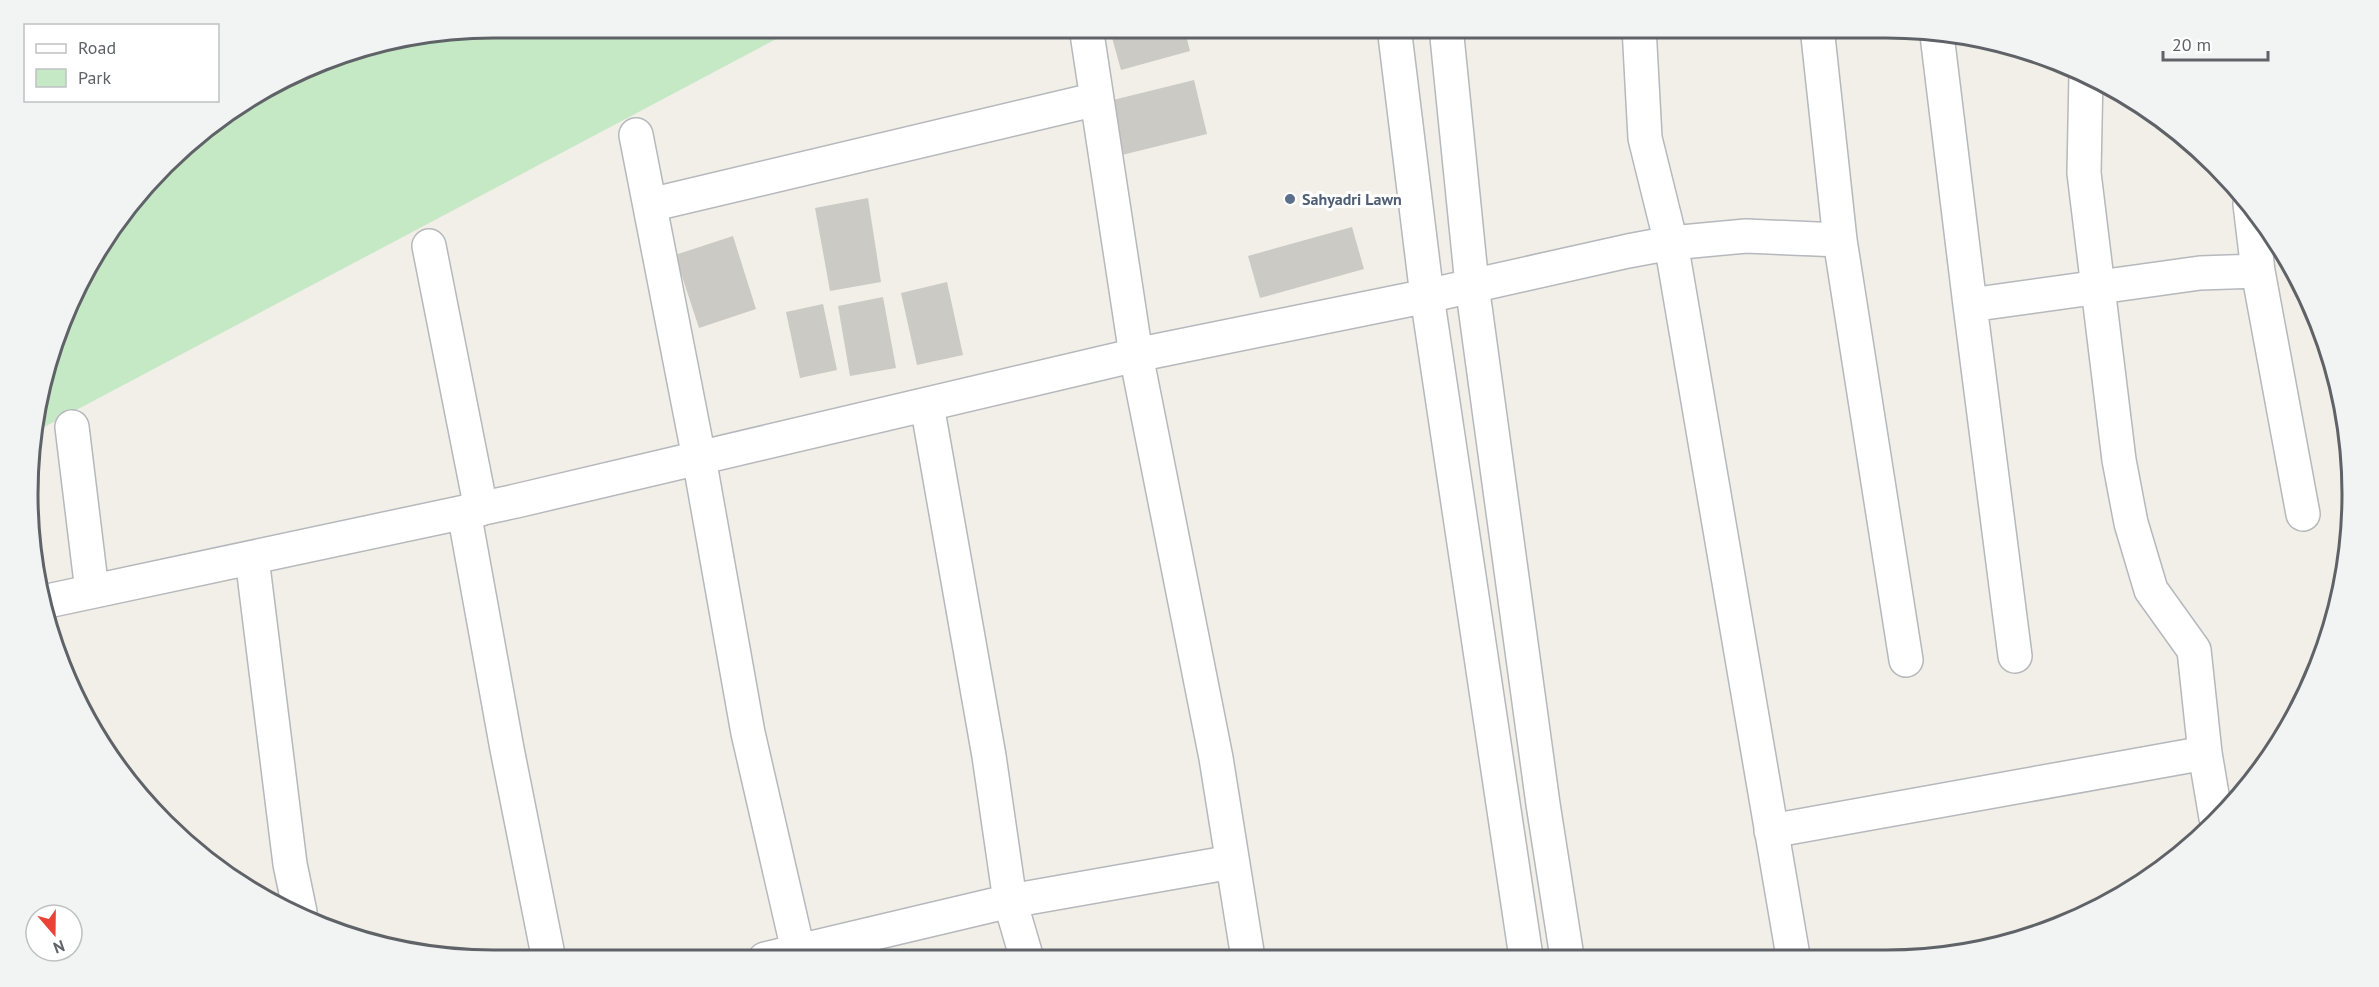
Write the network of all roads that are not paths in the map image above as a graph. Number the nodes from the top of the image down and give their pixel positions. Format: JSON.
{"nodes":[{"id":1,"x":1088,"y":38,"type":"edge"},
{"id":2,"x":1395,"y":38,"type":"edge"},
{"id":3,"x":1447,"y":38,"type":"edge"},
{"id":4,"x":1640,"y":38,"type":"edge"},
{"id":5,"x":1818,"y":38,"type":"edge"},
{"id":6,"x":1938,"y":40,"type":"edge"},
{"id":7,"x":2086,"y":84,"type":"edge"},
{"id":8,"x":1097,"y":99,"type":"junction"},
{"id":9,"x":636,"y":135,"type":"dead end"},
{"id":10,"x":650,"y":205,"type":"junction"},
{"id":11,"x":2256,"y":228,"type":"edge"},
{"id":12,"x":1840,"y":240,"type":"junction"},
{"id":13,"x":1671,"y":243,"type":"junction"},
{"id":14,"x":429,"y":246,"type":"dead end"},
{"id":15,"x":2262,"y":252,"type":"edge"},
{"id":16,"x":1472,"y":285,"type":"junction"},
{"id":17,"x":2099,"y":286,"type":"junction"},
{"id":18,"x":1427,"y":296,"type":"junction"},
{"id":19,"x":1970,"y":305,"type":"junction"},
{"id":20,"x":1136,"y":355,"type":"junction"},
{"id":21,"x":927,"y":405,"type":"junction"},
{"id":22,"x":72,"y":427,"type":"dead end"},
{"id":23,"x":699,"y":458,"type":"junction"},
{"id":24,"x":473,"y":511,"type":"junction"},
{"id":25,"x":2302,"y":514,"type":"dead end"},
{"id":26,"x":252,"y":558,"type":"junction"},
{"id":27,"x":92,"y":591,"type":"junction"},
{"id":28,"x":50,"y":600,"type":"edge"},
{"id":29,"x":2015,"y":657,"type":"dead end"},
{"id":30,"x":1906,"y":660,"type":"dead end"},
{"id":31,"x":2205,"y":753,"type":"junction"},
{"id":32,"x":2214,"y":809,"type":"edge"},
{"id":33,"x":1771,"y":831,"type":"junction"},
{"id":34,"x":1232,"y":862,"type":"junction"},
{"id":35,"x":1010,"y":901,"type":"junction"},
{"id":36,"x":299,"y":905,"type":"edge"},
{"id":37,"x":547,"y":950,"type":"edge"},
{"id":38,"x":799,"y":950,"type":"edge"},
{"id":39,"x":819,"y":950,"type":"edge"},
{"id":40,"x":1025,"y":950,"type":"edge"},
{"id":41,"x":1247,"y":950,"type":"edge"},
{"id":42,"x":1525,"y":950,"type":"edge"},
{"id":43,"x":1566,"y":950,"type":"edge"},
{"id":44,"x":1791,"y":950,"type":"edge"}],
"edges":[{"from":1,"to":8,"type":"street"},
{"from":2,"to":18,"type":"street"},
{"from":3,"to":16,"type":"street"},
{"from":4,"to":13,"type":"street"},
{"from":5,"to":12,"type":"street"},
{"from":6,"to":19,"type":"street"},
{"from":7,"to":17,"type":"street"},
{"from":8,"to":10,"type":"street"},
{"from":8,"to":20,"type":"street"},
{"from":9,"to":10,"type":"street"},
{"from":10,"to":23,"type":"street"},
{"from":11,"to":15,"type":"street"},
{"from":12,"to":13,"type":"street"},
{"from":12,"to":30,"type":"street"},
{"from":13,"to":16,"type":"street"},
{"from":13,"to":33,"type":"street"},
{"from":14,"to":24,"type":"street"},
{"from":15,"to":17,"type":"street"},
{"from":15,"to":25,"type":"street"},
{"from":16,"to":18,"type":"street"},
{"from":16,"to":43,"type":"street"},
{"from":17,"to":19,"type":"street"},
{"from":17,"to":31,"type":"street"},
{"from":18,"to":20,"type":"street"},
{"from":18,"to":42,"type":"street"},
{"from":19,"to":29,"type":"street"},
{"from":20,"to":21,"type":"street"},
{"from":20,"to":34,"type":"street"},
{"from":21,"to":23,"type":"street"},
{"from":21,"to":35,"type":"street"},
{"from":22,"to":27,"type":"street"},
{"from":23,"to":24,"type":"street"},
{"from":23,"to":38,"type":"street"},
{"from":24,"to":26,"type":"street"},
{"from":24,"to":37,"type":"street"},
{"from":26,"to":27,"type":"street"},
{"from":26,"to":36,"type":"street"},
{"from":27,"to":28,"type":"street"},
{"from":31,"to":32,"type":"street"},
{"from":31,"to":33,"type":"street"},
{"from":33,"to":44,"type":"street"},
{"from":34,"to":35,"type":"street"},
{"from":34,"to":41,"type":"street"},
{"from":35,"to":39,"type":"street"},
{"from":35,"to":40,"type":"street"}]}
